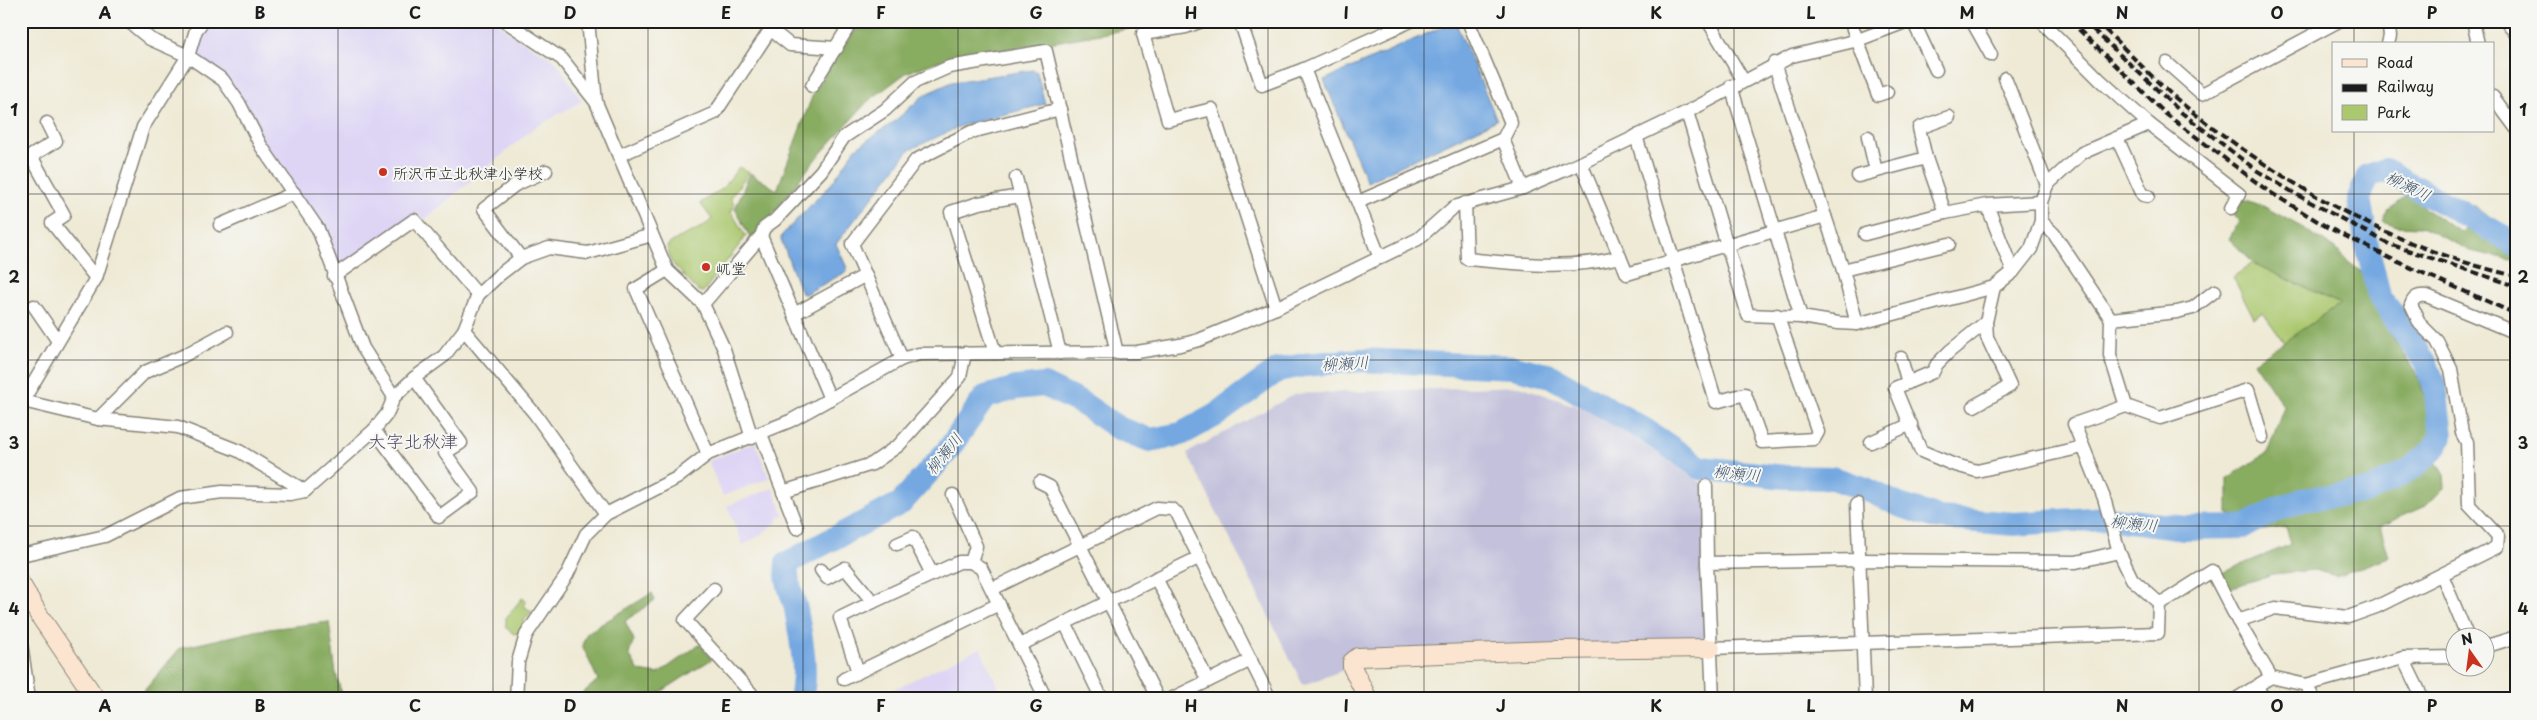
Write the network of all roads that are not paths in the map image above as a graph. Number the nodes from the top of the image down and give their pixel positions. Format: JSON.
{"nodes":[{"id":1,"x":128,"y":21,"type":"edge"},
{"id":2,"x":202,"y":21,"type":"edge"},
{"id":3,"x":505,"y":21,"type":"edge"},
{"id":4,"x":588,"y":21,"type":"edge"},
{"id":5,"x":852,"y":21,"type":"edge"},
{"id":6,"x":1202,"y":21,"type":"edge"},
{"id":7,"x":1240,"y":21,"type":"edge"},
{"id":8,"x":1411,"y":21,"type":"edge"},
{"id":9,"x":1468,"y":21,"type":"edge"},
{"id":10,"x":1708,"y":21,"type":"edge"},
{"id":11,"x":1850,"y":21,"type":"edge"},
{"id":12,"x":1908,"y":21,"type":"edge"},
{"id":13,"x":1913,"y":21,"type":"edge"},
{"id":14,"x":1972,"y":21,"type":"edge"},
{"id":15,"x":2041,"y":21,"type":"edge"},
{"id":16,"x":2339,"y":21,"type":"edge"},
{"id":17,"x":2388,"y":21,"type":"edge"},
{"id":18,"x":2473,"y":21,"type":"edge"},
{"id":19,"x":2509,"y":21,"type":"edge"},
{"id":20,"x":773,"y":25,"type":"edge"},
{"id":21,"x":2516,"y":34,"type":"edge"},
{"id":22,"x":1858,"y":40,"type":"junction"},
{"id":23,"x":2388,"y":42,"type":"edge"},
{"id":24,"x":2478,"y":42,"type":"edge"},
{"id":25,"x":837,"y":48,"type":"junction"},
{"id":26,"x":1991,"y":55,"type":"dead end"},
{"id":27,"x":188,"y":56,"type":"junction"},
{"id":28,"x":1774,"y":63,"type":"junction"},
{"id":29,"x":2167,"y":63,"type":"dead end"},
{"id":30,"x":1304,"y":69,"type":"junction"},
{"id":31,"x":1936,"y":70,"type":"dead end"},
{"id":32,"x":2005,"y":78,"type":"dead end"},
{"id":33,"x":1743,"y":80,"type":"junction"},
{"id":34,"x":812,"y":86,"type":"dead end"},
{"id":35,"x":1731,"y":86,"type":"junction"},
{"id":36,"x":1888,"y":92,"type":"dead end"},
{"id":37,"x":2494,"y":98,"type":"edge"},
{"id":38,"x":596,"y":102,"type":"junction"},
{"id":39,"x":1060,"y":110,"type":"junction"},
{"id":40,"x":1687,"y":112,"type":"junction"},
{"id":41,"x":1949,"y":117,"type":"dead end"},
{"id":42,"x":47,"y":123,"type":"dead end"},
{"id":43,"x":2150,"y":124,"type":"junction"},
{"id":44,"x":2516,"y":128,"type":"edge"},
{"id":45,"x":1636,"y":136,"type":"junction"},
{"id":46,"x":1868,"y":138,"type":"dead end"},
{"id":47,"x":2117,"y":138,"type":"junction"},
{"id":48,"x":1503,"y":139,"type":"junction"},
{"id":49,"x":620,"y":155,"type":"junction"},
{"id":50,"x":1926,"y":158,"type":"junction"},
{"id":51,"x":1581,"y":163,"type":"junction"},
{"id":52,"x":546,"y":172,"type":"dead end"},
{"id":53,"x":1876,"y":172,"type":"junction"},
{"id":54,"x":1858,"y":176,"type":"dead end"},
{"id":55,"x":1016,"y":178,"type":"dead end"},
{"id":56,"x":2047,"y":185,"type":"junction"},
{"id":57,"x":1523,"y":188,"type":"junction"},
{"id":58,"x":294,"y":194,"type":"junction"},
{"id":59,"x":1020,"y":196,"type":"junction"},
{"id":60,"x":2148,"y":196,"type":"dead end"},
{"id":61,"x":1358,"y":202,"type":"junction"},
{"id":62,"x":2041,"y":202,"type":"junction"},
{"id":63,"x":1465,"y":203,"type":"junction"},
{"id":64,"x":1987,"y":205,"type":"junction"},
{"id":65,"x":2231,"y":208,"type":"dead end"},
{"id":66,"x":1945,"y":213,"type":"junction"},
{"id":67,"x":1825,"y":216,"type":"junction"},
{"id":68,"x":2041,"y":221,"type":"junction"},
{"id":69,"x":220,"y":225,"type":"dead end"},
{"id":70,"x":1774,"y":230,"type":"junction"},
{"id":71,"x":652,"y":234,"type":"junction"},
{"id":72,"x":1865,"y":234,"type":"dead end"},
{"id":73,"x":761,"y":236,"type":"junction"},
{"id":74,"x":1725,"y":244,"type":"junction"},
{"id":75,"x":1949,"y":244,"type":"dead end"},
{"id":76,"x":1620,"y":257,"type":"junction"},
{"id":77,"x":521,"y":258,"type":"junction"},
{"id":78,"x":1380,"y":258,"type":"junction"},
{"id":79,"x":1674,"y":260,"type":"junction"},
{"id":80,"x":667,"y":270,"type":"junction"},
{"id":81,"x":1843,"y":270,"type":"junction"},
{"id":82,"x":2013,"y":272,"type":"junction"},
{"id":83,"x":866,"y":275,"type":"junction"},
{"id":84,"x":334,"y":276,"type":"junction"},
{"id":85,"x":96,"y":278,"type":"junction"},
{"id":86,"x":1994,"y":287,"type":"junction"},
{"id":87,"x":2215,"y":291,"type":"dead end"},
{"id":88,"x":478,"y":295,"type":"junction"},
{"id":89,"x":703,"y":304,"type":"junction"},
{"id":90,"x":34,"y":306,"type":"dead end"},
{"id":91,"x":1276,"y":308,"type":"junction"},
{"id":92,"x":794,"y":314,"type":"junction"},
{"id":93,"x":1777,"y":315,"type":"junction"},
{"id":94,"x":1801,"y":317,"type":"junction"},
{"id":95,"x":2111,"y":319,"type":"junction"},
{"id":96,"x":1986,"y":322,"type":"junction"},
{"id":97,"x":1857,"y":324,"type":"junction"},
{"id":98,"x":464,"y":330,"type":"junction"},
{"id":99,"x":227,"y":332,"type":"dead end"},
{"id":100,"x":2516,"y":333,"type":"edge"},
{"id":101,"x":58,"y":341,"type":"junction"},
{"id":102,"x":1116,"y":352,"type":"junction"},
{"id":103,"x":965,"y":353,"type":"junction"},
{"id":104,"x":996,"y":353,"type":"junction"},
{"id":105,"x":1060,"y":353,"type":"junction"},
{"id":106,"x":1901,"y":358,"type":"dead end"},
{"id":107,"x":902,"y":359,"type":"junction"},
{"id":108,"x":414,"y":378,"type":"junction"},
{"id":109,"x":1908,"y":382,"type":"junction"},
{"id":110,"x":394,"y":397,"type":"junction"},
{"id":111,"x":830,"y":399,"type":"junction"},
{"id":112,"x":22,"y":402,"type":"edge"},
{"id":113,"x":1974,"y":406,"type":"dead end"},
{"id":114,"x":2126,"y":406,"type":"junction"},
{"id":115,"x":98,"y":419,"type":"junction"},
{"id":116,"x":1911,"y":424,"type":"junction"},
{"id":117,"x":374,"y":430,"type":"junction"},
{"id":118,"x":756,"y":436,"type":"junction"},
{"id":119,"x":2262,"y":437,"type":"dead end"},
{"id":120,"x":1871,"y":442,"type":"dead end"},
{"id":121,"x":2083,"y":447,"type":"junction"},
{"id":122,"x":708,"y":454,"type":"junction"},
{"id":123,"x":1040,"y":482,"type":"dead end"},
{"id":124,"x":1706,"y":486,"type":"dead end"},
{"id":125,"x":305,"y":491,"type":"junction"},
{"id":126,"x":783,"y":492,"type":"junction"},
{"id":127,"x":953,"y":495,"type":"dead end"},
{"id":128,"x":1857,"y":504,"type":"dead end"},
{"id":129,"x":606,"y":514,"type":"junction"},
{"id":130,"x":797,"y":528,"type":"dead end"},
{"id":131,"x":897,"y":544,"type":"dead end"},
{"id":132,"x":1081,"y":546,"type":"junction"},
{"id":133,"x":2119,"y":552,"type":"junction"},
{"id":134,"x":21,"y":555,"type":"edge"},
{"id":135,"x":1200,"y":557,"type":"junction"},
{"id":136,"x":1861,"y":560,"type":"junction"},
{"id":137,"x":972,"y":562,"type":"junction"},
{"id":138,"x":1707,"y":564,"type":"junction"},
{"id":139,"x":821,"y":570,"type":"dead end"},
{"id":140,"x":932,"y":574,"type":"junction"},
{"id":141,"x":2442,"y":575,"type":"junction"},
{"id":142,"x":1156,"y":578,"type":"junction"},
{"id":143,"x":714,"y":589,"type":"dead end"},
{"id":144,"x":992,"y":589,"type":"junction"},
{"id":145,"x":23,"y":592,"type":"edge"},
{"id":146,"x":1110,"y":601,"type":"junction"},
{"id":147,"x":873,"y":602,"type":"junction"},
{"id":148,"x":2159,"y":603,"type":"junction"},
{"id":149,"x":999,"y":604,"type":"junction"},
{"id":150,"x":2238,"y":621,"type":"junction"},
{"id":151,"x":1065,"y":623,"type":"junction"},
{"id":152,"x":2464,"y":628,"type":"edge"},
{"id":153,"x":2516,"y":638,"type":"edge"},
{"id":154,"x":21,"y":643,"type":"edge"},
{"id":155,"x":1864,"y":643,"type":"junction"},
{"id":156,"x":2494,"y":644,"type":"edge"},
{"id":157,"x":1020,"y":645,"type":"junction"},
{"id":158,"x":1711,"y":648,"type":"junction"},
{"id":159,"x":2444,"y":657,"type":"edge"},
{"id":160,"x":2403,"y":658,"type":"junction"},
{"id":161,"x":1251,"y":660,"type":"junction"},
{"id":162,"x":858,"y":672,"type":"junction"},
{"id":163,"x":2271,"y":677,"type":"junction"},
{"id":164,"x":844,"y":679,"type":"dead end"},
{"id":165,"x":1208,"y":681,"type":"junction"},
{"id":166,"x":2306,"y":685,"type":"junction"},
{"id":167,"x":2257,"y":687,"type":"junction"},
{"id":168,"x":28,"y":699,"type":"edge"},
{"id":169,"x":96,"y":699,"type":"edge"},
{"id":170,"x":516,"y":699,"type":"edge"},
{"id":171,"x":748,"y":699,"type":"edge"},
{"id":172,"x":1046,"y":699,"type":"edge"},
{"id":173,"x":1102,"y":699,"type":"edge"},
{"id":174,"x":1158,"y":699,"type":"edge"},
{"id":175,"x":1172,"y":699,"type":"edge"},
{"id":176,"x":1270,"y":699,"type":"edge"},
{"id":177,"x":1368,"y":699,"type":"edge"},
{"id":178,"x":1713,"y":699,"type":"edge"},
{"id":179,"x":1865,"y":699,"type":"edge"},
{"id":180,"x":2236,"y":699,"type":"edge"},
{"id":181,"x":2264,"y":699,"type":"edge"},
{"id":182,"x":2314,"y":699,"type":"edge"},
{"id":183,"x":2423,"y":699,"type":"edge"}],
"edges":[{"from":1,"to":27,"type":"street"},
{"from":2,"to":27,"type":"street"},
{"from":3,"to":38,"type":"street"},
{"from":4,"to":38,"type":"street"},
{"from":5,"to":25,"type":"street"},
{"from":6,"to":91,"type":"street"},
{"from":7,"to":30,"type":"street"},
{"from":8,"to":30,"type":"street"},
{"from":9,"to":48,"type":"street"},
{"from":10,"to":33,"type":"street"},
{"from":11,"to":22,"type":"street"},
{"from":12,"to":22,"type":"street"},
{"from":13,"to":31,"type":"street"},
{"from":14,"to":26,"type":"street"},
{"from":15,"to":43,"type":"street"},
{"from":16,"to":29,"type":"street"},
{"from":17,"to":23,"type":"street"},
{"from":18,"to":24,"type":"street"},
{"from":19,"to":21,"type":"street"},
{"from":20,"to":25,"type":"street"},
{"from":20,"to":49,"type":"street"},
{"from":22,"to":28,"type":"street"},
{"from":22,"to":36,"type":"street"},
{"from":25,"to":34,"type":"street"},
{"from":27,"to":58,"type":"street"},
{"from":27,"to":85,"type":"street"},
{"from":28,"to":33,"type":"street"},
{"from":28,"to":67,"type":"street"},
{"from":30,"to":61,"type":"street"},
{"from":32,"to":56,"type":"street"},
{"from":33,"to":35,"type":"street"},
{"from":35,"to":40,"type":"street"},
{"from":35,"to":70,"type":"street"},
{"from":37,"to":44,"type":"street"},
{"from":38,"to":49,"type":"street"},
{"from":39,"to":73,"type":"street"},
{"from":39,"to":83,"type":"street"},
{"from":39,"to":102,"type":"street"},
{"from":40,"to":45,"type":"street"},
{"from":40,"to":74,"type":"street"},
{"from":41,"to":50,"type":"street"},
{"from":42,"to":85,"type":"street"},
{"from":43,"to":47,"type":"street"},
{"from":43,"to":65,"type":"street"},
{"from":45,"to":51,"type":"street"},
{"from":45,"to":79,"type":"street"},
{"from":46,"to":53,"type":"street"},
{"from":47,"to":56,"type":"street"},
{"from":47,"to":60,"type":"street"},
{"from":48,"to":57,"type":"street"},
{"from":48,"to":61,"type":"street"},
{"from":49,"to":71,"type":"street"},
{"from":50,"to":53,"type":"street"},
{"from":50,"to":66,"type":"street"},
{"from":51,"to":57,"type":"street"},
{"from":51,"to":76,"type":"street"},
{"from":52,"to":77,"type":"street"},
{"from":53,"to":54,"type":"street"},
{"from":55,"to":59,"type":"street"},
{"from":56,"to":62,"type":"street"},
{"from":57,"to":63,"type":"street"},
{"from":58,"to":69,"type":"street"},
{"from":58,"to":84,"type":"street"},
{"from":59,"to":104,"type":"street"},
{"from":59,"to":105,"type":"street"},
{"from":61,"to":78,"type":"street"},
{"from":62,"to":64,"type":"street"},
{"from":62,"to":68,"type":"street"},
{"from":63,"to":76,"type":"street"},
{"from":63,"to":78,"type":"street"},
{"from":64,"to":66,"type":"street"},
{"from":64,"to":82,"type":"street"},
{"from":66,"to":72,"type":"street"},
{"from":67,"to":70,"type":"street"},
{"from":67,"to":81,"type":"street"},
{"from":68,"to":82,"type":"street"},
{"from":68,"to":95,"type":"street"},
{"from":70,"to":74,"type":"street"},
{"from":70,"to":94,"type":"street"},
{"from":71,"to":77,"type":"street"},
{"from":71,"to":80,"type":"street"},
{"from":73,"to":89,"type":"street"},
{"from":73,"to":92,"type":"street"},
{"from":74,"to":79,"type":"street"},
{"from":74,"to":93,"type":"street"},
{"from":75,"to":81,"type":"street"},
{"from":76,"to":79,"type":"street"},
{"from":77,"to":88,"type":"street"},
{"from":78,"to":91,"type":"street"},
{"from":79,"to":93,"type":"street"},
{"from":80,"to":89,"type":"street"},
{"from":80,"to":122,"type":"street"},
{"from":81,"to":97,"type":"street"},
{"from":82,"to":86,"type":"street"},
{"from":83,"to":92,"type":"street"},
{"from":83,"to":107,"type":"street"},
{"from":84,"to":88,"type":"street"},
{"from":84,"to":110,"type":"street"},
{"from":85,"to":101,"type":"street"},
{"from":86,"to":96,"type":"street"},
{"from":86,"to":97,"type":"street"},
{"from":87,"to":95,"type":"street"},
{"from":88,"to":98,"type":"street"},
{"from":89,"to":118,"type":"street"},
{"from":90,"to":101,"type":"street"},
{"from":91,"to":102,"type":"street"},
{"from":92,"to":111,"type":"street"},
{"from":93,"to":94,"type":"street"},
{"from":94,"to":97,"type":"street"},
{"from":95,"to":114,"type":"street"},
{"from":96,"to":109,"type":"street"},
{"from":96,"to":113,"type":"street"},
{"from":98,"to":108,"type":"street"},
{"from":98,"to":129,"type":"street"},
{"from":99,"to":115,"type":"street"},
{"from":100,"to":141,"type":"street"},
{"from":101,"to":112,"type":"street"},
{"from":102,"to":105,"type":"street"},
{"from":103,"to":104,"type":"street"},
{"from":103,"to":107,"type":"street"},
{"from":103,"to":126,"type":"street"},
{"from":104,"to":105,"type":"street"},
{"from":106,"to":109,"type":"street"},
{"from":107,"to":111,"type":"street"},
{"from":108,"to":110,"type":"street"},
{"from":108,"to":117,"type":"street"},
{"from":109,"to":116,"type":"street"},
{"from":110,"to":117,"type":"street"},
{"from":111,"to":118,"type":"street"},
{"from":112,"to":115,"type":"street"},
{"from":114,"to":119,"type":"street"},
{"from":114,"to":121,"type":"street"},
{"from":115,"to":125,"type":"street"},
{"from":116,"to":120,"type":"street"},
{"from":116,"to":121,"type":"street"},
{"from":117,"to":125,"type":"street"},
{"from":118,"to":122,"type":"street"},
{"from":118,"to":126,"type":"street"},
{"from":121,"to":133,"type":"street"},
{"from":122,"to":129,"type":"street"},
{"from":123,"to":132,"type":"street"},
{"from":124,"to":138,"type":"street"},
{"from":125,"to":134,"type":"street"},
{"from":126,"to":130,"type":"street"},
{"from":127,"to":137,"type":"street"},
{"from":128,"to":136,"type":"street"},
{"from":129,"to":170,"type":"street"},
{"from":131,"to":140,"type":"street"},
{"from":132,"to":135,"type":"street"},
{"from":132,"to":144,"type":"street"},
{"from":132,"to":146,"type":"street"},
{"from":133,"to":136,"type":"street"},
{"from":133,"to":148,"type":"street"},
{"from":135,"to":142,"type":"street"},
{"from":135,"to":161,"type":"street"},
{"from":136,"to":138,"type":"street"},
{"from":136,"to":155,"type":"street"},
{"from":137,"to":140,"type":"street"},
{"from":137,"to":144,"type":"street"},
{"from":138,"to":158,"type":"street"},
{"from":139,"to":147,"type":"street"},
{"from":140,"to":147,"type":"street"},
{"from":141,"to":150,"type":"street"},
{"from":141,"to":152,"type":"street"},
{"from":142,"to":146,"type":"street"},
{"from":142,"to":165,"type":"street"},
{"from":143,"to":171,"type":"street"},
{"from":144,"to":149,"type":"street"},
{"from":145,"to":169,"type":"street"},
{"from":146,"to":151,"type":"street"},
{"from":146,"to":174,"type":"street"},
{"from":147,"to":162,"type":"street"},
{"from":148,"to":150,"type":"street"},
{"from":148,"to":155,"type":"street"},
{"from":149,"to":157,"type":"street"},
{"from":149,"to":162,"type":"street"},
{"from":150,"to":163,"type":"street"},
{"from":151,"to":157,"type":"street"},
{"from":151,"to":173,"type":"street"},
{"from":153,"to":156,"type":"street"},
{"from":154,"to":168,"type":"street"},
{"from":155,"to":158,"type":"street"},
{"from":155,"to":179,"type":"street"},
{"from":157,"to":172,"type":"street"},
{"from":158,"to":177,"type":"street"},
{"from":158,"to":178,"type":"street"},
{"from":159,"to":160,"type":"street"},
{"from":160,"to":166,"type":"street"},
{"from":160,"to":183,"type":"street"},
{"from":161,"to":165,"type":"street"},
{"from":161,"to":176,"type":"street"},
{"from":162,"to":164,"type":"street"},
{"from":163,"to":166,"type":"street"},
{"from":163,"to":167,"type":"street"},
{"from":165,"to":175,"type":"street"},
{"from":166,"to":182,"type":"street"},
{"from":167,"to":180,"type":"street"},
{"from":167,"to":181,"type":"street"}]}
